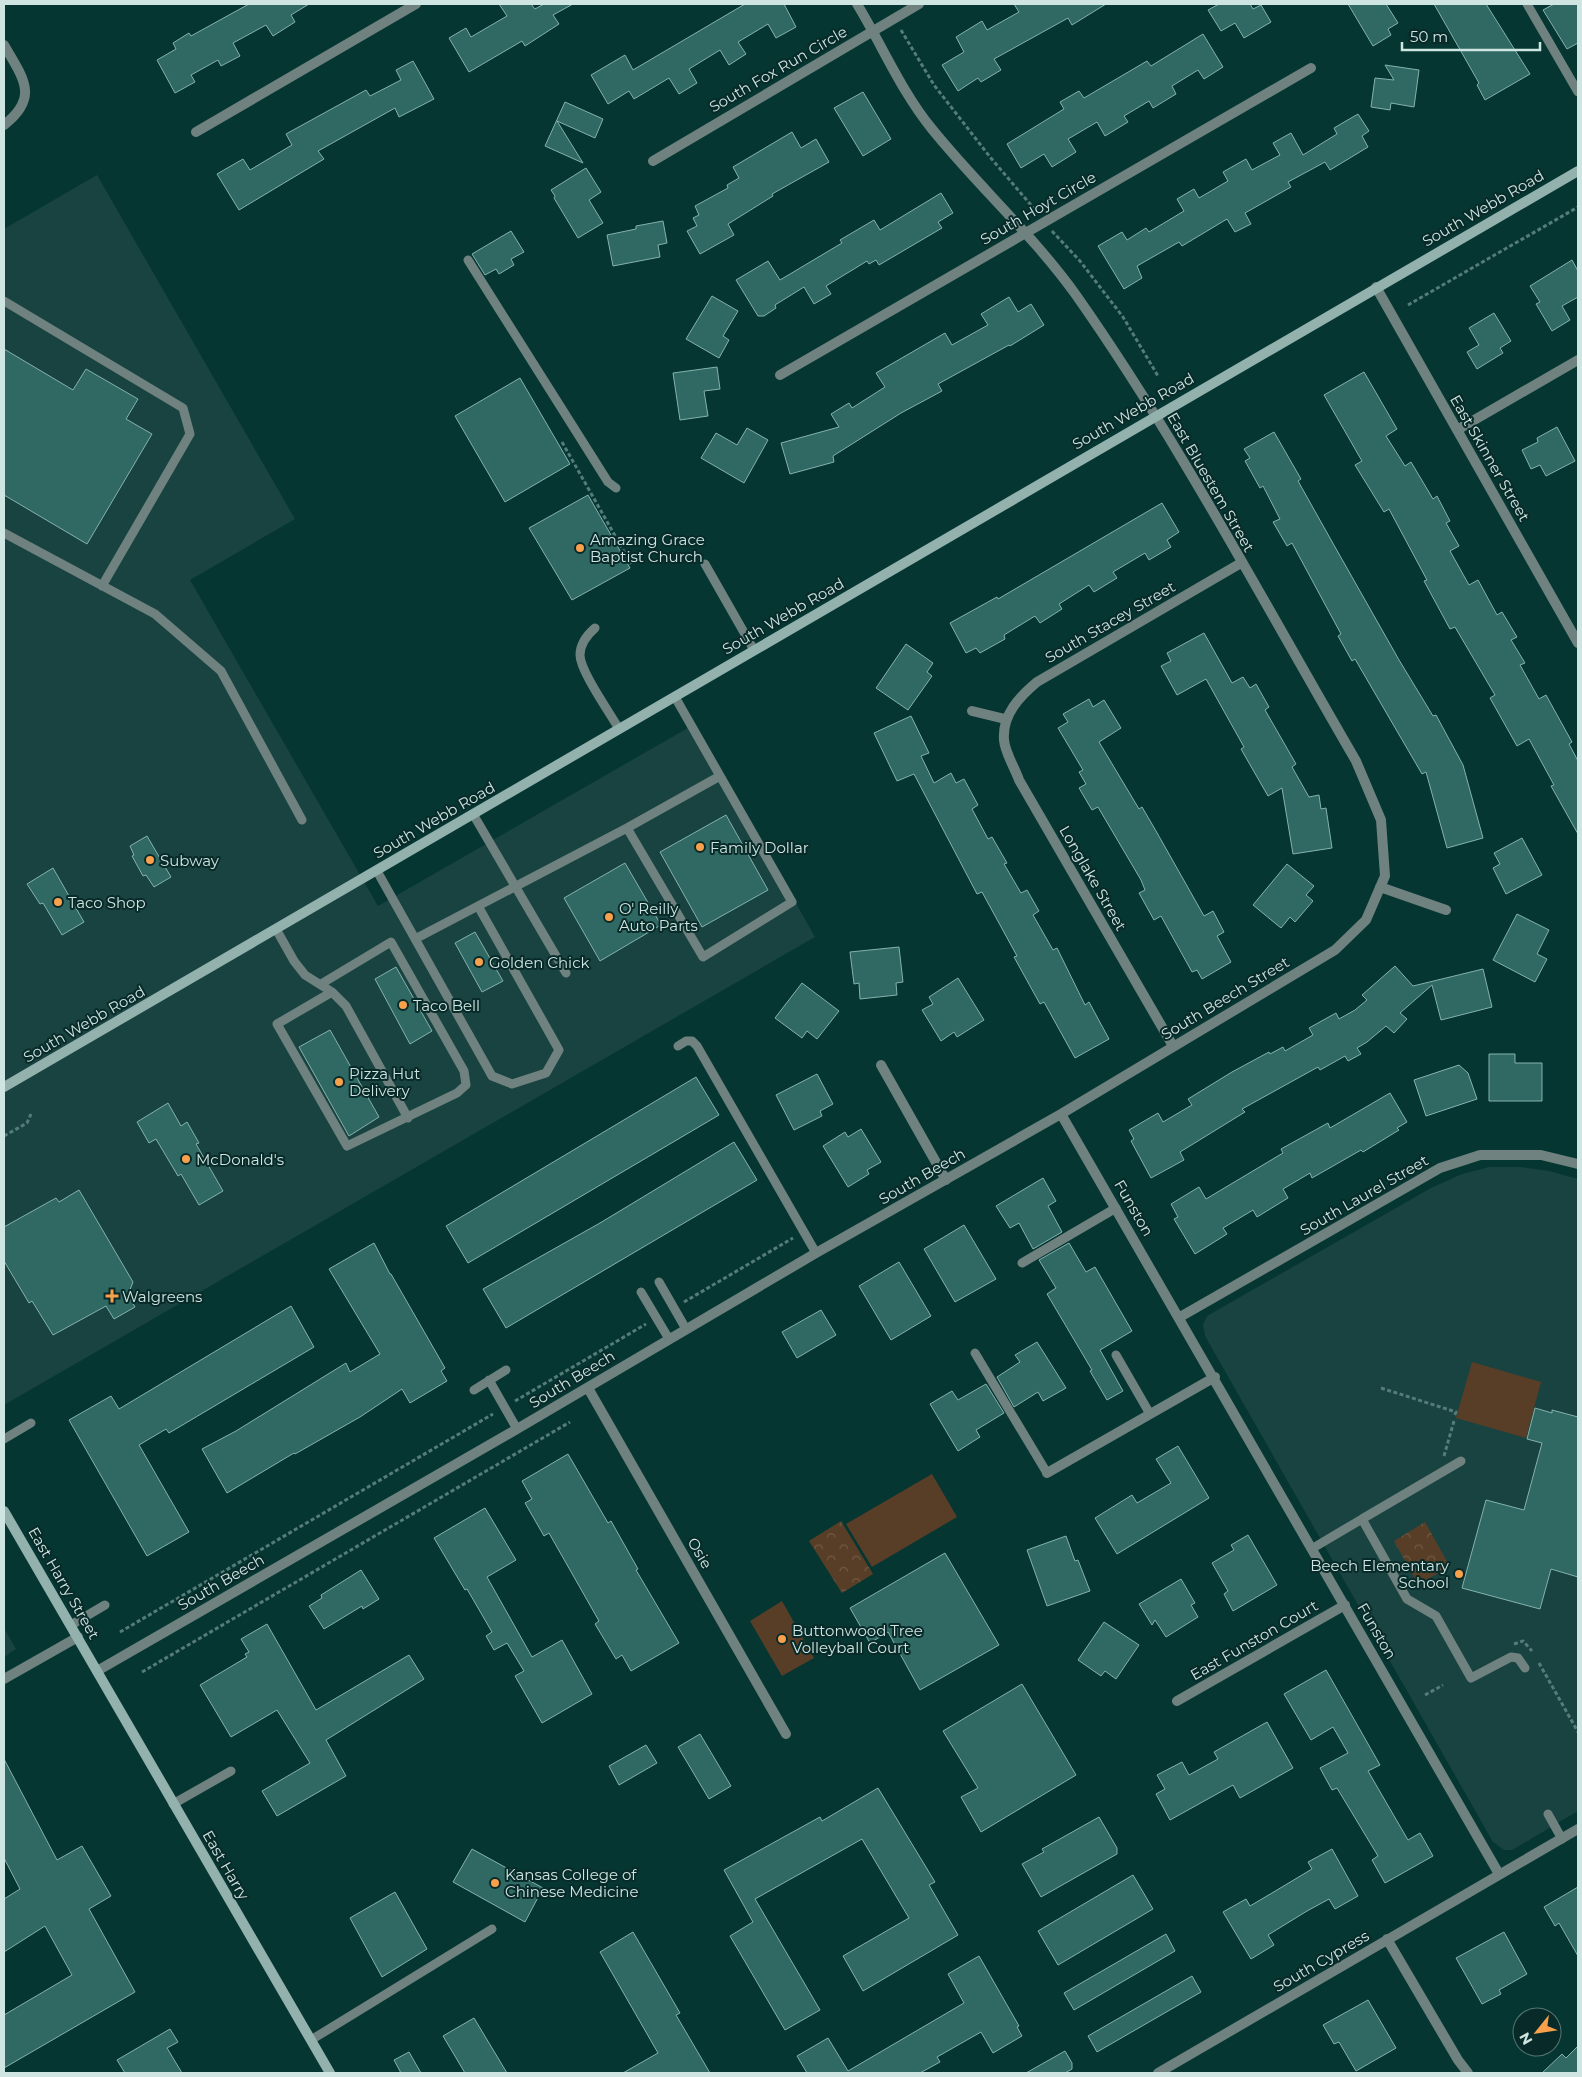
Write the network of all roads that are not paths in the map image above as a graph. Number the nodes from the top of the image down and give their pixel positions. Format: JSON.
{"nodes":[{"id":1,"x":416,"y":4,"type":"edge"},
{"id":2,"x":857,"y":4,"type":"edge"},
{"id":3,"x":918,"y":4,"type":"edge"},
{"id":4,"x":1527,"y":4,"type":"edge"},
{"id":5,"x":873,"y":31,"type":"junction"},
{"id":6,"x":4,"y":45,"type":"edge"},
{"id":7,"x":1311,"y":68,"type":"dead end"},
{"id":8,"x":1578,"y":92,"type":"edge"},
{"id":9,"x":4,"y":125,"type":"edge"},
{"id":10,"x":196,"y":132,"type":"dead end"},
{"id":11,"x":653,"y":160,"type":"dead end"},
{"id":12,"x":1578,"y":171,"type":"edge"},
{"id":13,"x":1024,"y":233,"type":"junction"},
{"id":14,"x":468,"y":260,"type":"dead end"},
{"id":15,"x":1376,"y":287,"type":"junction"},
{"id":16,"x":4,"y":301,"type":"edge"},
{"id":17,"x":1578,"y":360,"type":"edge"},
{"id":18,"x":780,"y":375,"type":"dead end"},
{"id":19,"x":1156,"y":416,"type":"junction"},
{"id":20,"x":1457,"y":430,"type":"junction"},
{"id":21,"x":616,"y":488,"type":"dead end"},
{"id":22,"x":4,"y":533,"type":"edge"},
{"id":23,"x":705,"y":564,"type":"dead end"},
{"id":24,"x":1242,"y":564,"type":"junction"},
{"id":25,"x":102,"y":586,"type":"junction"},
{"id":26,"x":595,"y":628,"type":"dead end"},
{"id":27,"x":1578,"y":643,"type":"edge"},
{"id":28,"x":754,"y":650,"type":"junction"},
{"id":29,"x":675,"y":697,"type":"junction"},
{"id":30,"x":972,"y":711,"type":"dead end"},
{"id":31,"x":1005,"y":719,"type":"junction"},
{"id":32,"x":619,"y":729,"type":"junction"},
{"id":33,"x":720,"y":776,"type":"junction"},
{"id":34,"x":473,"y":814,"type":"junction"},
{"id":35,"x":302,"y":820,"type":"dead end"},
{"id":36,"x":627,"y":828,"type":"junction"},
{"id":37,"x":376,"y":871,"type":"junction"},
{"id":38,"x":515,"y":886,"type":"junction"},
{"id":39,"x":1380,"y":887,"type":"junction"},
{"id":40,"x":478,"y":906,"type":"junction"},
{"id":41,"x":1446,"y":910,"type":"dead end"},
{"id":42,"x":276,"y":929,"type":"junction"},
{"id":43,"x":415,"y":939,"type":"junction"},
{"id":44,"x":566,"y":973,"type":"dead end"},
{"id":45,"x":321,"y":984,"type":"junction"},
{"id":46,"x":332,"y":992,"type":"junction"},
{"id":47,"x":678,"y":1046,"type":"dead end"},
{"id":48,"x":1173,"y":1046,"type":"junction"},
{"id":49,"x":881,"y":1064,"type":"dead end"},
{"id":50,"x":4,"y":1087,"type":"edge"},
{"id":51,"x":1062,"y":1114,"type":"junction"},
{"id":52,"x":408,"y":1118,"type":"junction"},
{"id":53,"x":1578,"y":1164,"type":"edge"},
{"id":54,"x":946,"y":1180,"type":"junction"},
{"id":55,"x":1116,"y":1208,"type":"junction"},
{"id":56,"x":816,"y":1253,"type":"junction"},
{"id":57,"x":1022,"y":1263,"type":"dead end"},
{"id":58,"x":659,"y":1282,"type":"dead end"},
{"id":59,"x":642,"y":1292,"type":"dead end"},
{"id":60,"x":1180,"y":1317,"type":"junction"},
{"id":61,"x":686,"y":1328,"type":"junction"},
{"id":62,"x":669,"y":1339,"type":"junction"},
{"id":63,"x":976,"y":1353,"type":"dead end"},
{"id":64,"x":1116,"y":1355,"type":"dead end"},
{"id":65,"x":506,"y":1370,"type":"dead end"},
{"id":66,"x":1214,"y":1377,"type":"junction"},
{"id":67,"x":489,"y":1380,"type":"junction"},
{"id":68,"x":588,"y":1388,"type":"junction"},
{"id":69,"x":474,"y":1390,"type":"dead end"},
{"id":70,"x":1150,"y":1414,"type":"junction"},
{"id":71,"x":31,"y":1423,"type":"dead end"},
{"id":72,"x":517,"y":1429,"type":"junction"},
{"id":73,"x":4,"y":1439,"type":"edge"},
{"id":74,"x":1461,"y":1461,"type":"dead end"},
{"id":75,"x":1048,"y":1474,"type":"joint"},
{"id":76,"x":4,"y":1511,"type":"edge"},
{"id":77,"x":1362,"y":1519,"type":"junction"},
{"id":78,"x":1313,"y":1548,"type":"junction"},
{"id":79,"x":105,"y":1605,"type":"dead end"},
{"id":80,"x":1345,"y":1606,"type":"junction"},
{"id":81,"x":70,"y":1625,"type":"junction"},
{"id":82,"x":78,"y":1637,"type":"junction"},
{"id":83,"x":1525,"y":1668,"type":"dead end"},
{"id":84,"x":97,"y":1671,"type":"junction"},
{"id":85,"x":4,"y":1679,"type":"edge"},
{"id":86,"x":1177,"y":1701,"type":"dead end"},
{"id":87,"x":786,"y":1734,"type":"dead end"},
{"id":88,"x":231,"y":1771,"type":"dead end"},
{"id":89,"x":173,"y":1804,"type":"junction"},
{"id":90,"x":1548,"y":1814,"type":"dead end"},
{"id":91,"x":1578,"y":1829,"type":"edge"},
{"id":92,"x":1562,"y":1838,"type":"junction"},
{"id":93,"x":1499,"y":1874,"type":"junction"},
{"id":94,"x":492,"y":1929,"type":"dead end"},
{"id":95,"x":1387,"y":1939,"type":"junction"},
{"id":96,"x":311,"y":2040,"type":"junction"},
{"id":97,"x":330,"y":2073,"type":"edge"},
{"id":98,"x":1158,"y":2073,"type":"edge"},
{"id":99,"x":1468,"y":2073,"type":"edge"}],
"edges":[{"from":1,"to":10,"type":"street"},
{"from":2,"to":5,"type":"street","name":"East Bluestem Street"},
{"from":3,"to":5,"type":"street","name":"South Fox Run Circle"},
{"from":4,"to":8,"type":"lane"},
{"from":5,"to":11,"type":"street","name":"South Fox Run Circle"},
{"from":5,"to":13,"type":"street","name":"East Bluestem Street"},
{"from":6,"to":9,"type":"street"},
{"from":7,"to":13,"type":"street","name":"South Hoyt Circle"},
{"from":12,"to":15,"type":"main road","name":"South Webb Road"},
{"from":13,"to":18,"type":"street","name":"South Hoyt Circle"},
{"from":13,"to":19,"type":"street","name":"East Bluestem Street"},
{"from":14,"to":21,"type":"lane"},
{"from":15,"to":19,"type":"main road","name":"South Webb Road"},
{"from":15,"to":20,"type":"street","name":"East Skinner Street"},
{"from":16,"to":25,"type":"lane"},
{"from":17,"to":20,"type":"street"},
{"from":19,"to":24,"type":"street","name":"East Bluestem Street"},
{"from":19,"to":28,"type":"main road","name":"South Webb Road"},
{"from":20,"to":27,"type":"street","name":"East Skinner Street"},
{"from":22,"to":25,"type":"lane"},
{"from":23,"to":28,"type":"lane"},
{"from":24,"to":31,"type":"street","name":"South Stacey Street"},
{"from":24,"to":39,"type":"street","name":"East Bluestem Street"},
{"from":25,"to":35,"type":"lane"},
{"from":26,"to":32,"type":"lane"},
{"from":28,"to":29,"type":"main road","name":"South Webb Road"},
{"from":29,"to":32,"type":"main road","name":"South Webb Road"},
{"from":29,"to":33,"type":"lane"},
{"from":30,"to":31,"type":"street"},
{"from":31,"to":48,"type":"street","name":"Longlake Street"},
{"from":32,"to":34,"type":"main road","name":"South Webb Road"},
{"from":33,"to":36,"type":"lane"},
{"from":33,"to":36,"type":"lane"},
{"from":34,"to":37,"type":"main road","name":"South Webb Road"},
{"from":34,"to":38,"type":"lane"},
{"from":36,"to":38,"type":"lane"},
{"from":37,"to":42,"type":"main road","name":"South Webb Road"},
{"from":37,"to":43,"type":"lane"},
{"from":38,"to":40,"type":"lane"},
{"from":38,"to":44,"type":"lane"},
{"from":39,"to":41,"type":"street"},
{"from":39,"to":48,"type":"street","name":"South Beech Street"},
{"from":40,"to":43,"type":"lane"},
{"from":40,"to":43,"type":"lane"},
{"from":42,"to":45,"type":"lane"},
{"from":42,"to":50,"type":"main road","name":"South Webb Road"},
{"from":45,"to":46,"type":"lane"},
{"from":45,"to":52,"type":"lane"},
{"from":46,"to":52,"type":"lane"},
{"from":46,"to":52,"type":"lane"},
{"from":47,"to":56,"type":"lane"},
{"from":48,"to":51,"type":"street","name":"South Beech Street"},
{"from":49,"to":54,"type":"street"},
{"from":51,"to":54,"type":"street","name":"South Beech"},
{"from":51,"to":55,"type":"street","name":"Funston"},
{"from":53,"to":60,"type":"street","name":"South Laurel Street"},
{"from":54,"to":56,"type":"street","name":"South Beech"},
{"from":55,"to":57,"type":"lane"},
{"from":55,"to":60,"type":"street","name":"Funston"},
{"from":56,"to":61,"type":"street","name":"South Beech"},
{"from":58,"to":61,"type":"lane"},
{"from":59,"to":62,"type":"lane"},
{"from":60,"to":66,"type":"street","name":"Funston"},
{"from":61,"to":62,"type":"street","name":"South Beech"},
{"from":62,"to":68,"type":"street","name":"South Beech"},
{"from":63,"to":75,"type":"lane"},
{"from":64,"to":70,"type":"lane"},
{"from":65,"to":67,"type":"lane"},
{"from":66,"to":70,"type":"street"},
{"from":66,"to":78,"type":"street","name":"Funston"},
{"from":67,"to":69,"type":"lane"},
{"from":67,"to":72,"type":"lane"},
{"from":68,"to":72,"type":"street","name":"South Beech"},
{"from":68,"to":87,"type":"street","name":"Osie"},
{"from":70,"to":75,"type":"street"},
{"from":71,"to":73,"type":"lane"},
{"from":72,"to":84,"type":"street","name":"South Beech"},
{"from":74,"to":77,"type":"lane"},
{"from":76,"to":81,"type":"main road","name":"East Harry Street"},
{"from":77,"to":78,"type":"lane"},
{"from":77,"to":83,"type":"lane"},
{"from":78,"to":80,"type":"street","name":"Funston"},
{"from":79,"to":81,"type":"lane"},
{"from":80,"to":86,"type":"street","name":"East Funston Court"},
{"from":80,"to":93,"type":"street","name":"Funston"},
{"from":81,"to":82,"type":"main road","name":"East Harry Street"},
{"from":82,"to":84,"type":"main road","name":"East Harry Street"},
{"from":82,"to":85,"type":"street"},
{"from":84,"to":89,"type":"main road","name":"East Harry"},
{"from":88,"to":89,"type":"lane"},
{"from":89,"to":96,"type":"main road","name":"East Harry"},
{"from":90,"to":92,"type":"lane"},
{"from":91,"to":92,"type":"street","name":"South Cypress"},
{"from":92,"to":93,"type":"street","name":"South Cypress"},
{"from":93,"to":95,"type":"street","name":"South Cypress"},
{"from":94,"to":96,"type":"lane"},
{"from":95,"to":98,"type":"street","name":"South Cypress"},
{"from":95,"to":99,"type":"street"},
{"from":96,"to":97,"type":"main road","name":"East Harry"}]}
